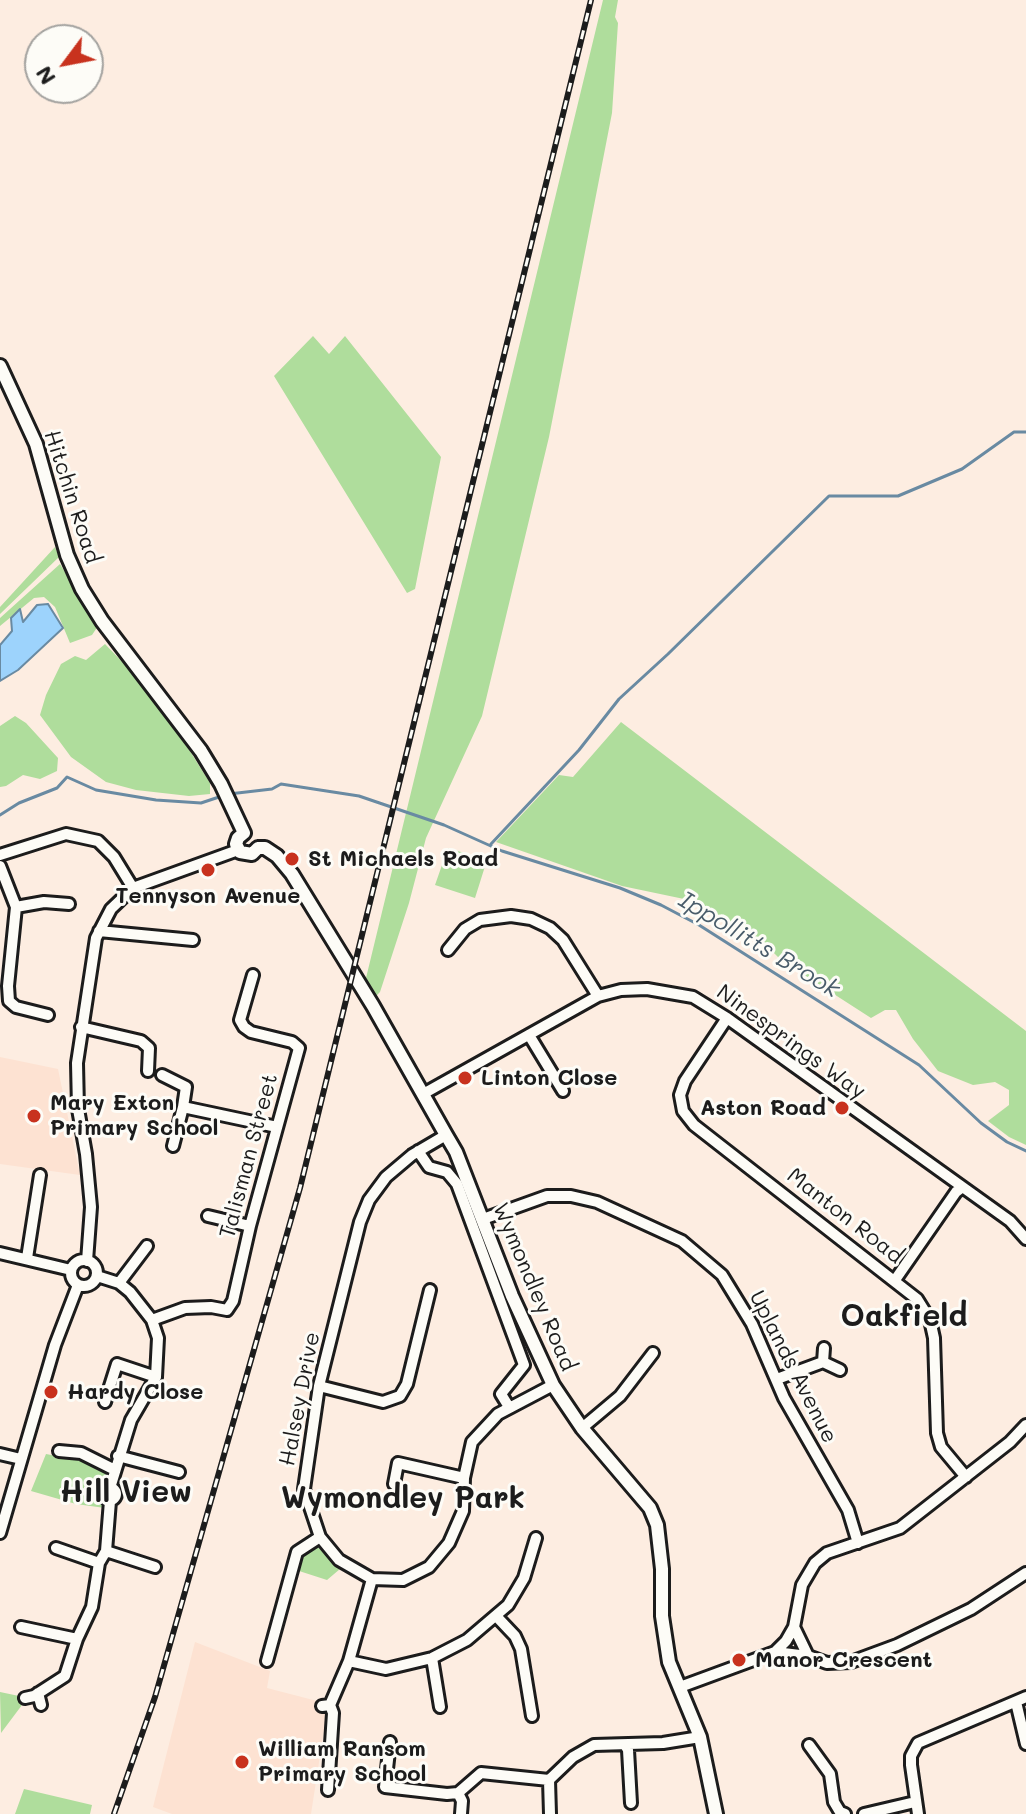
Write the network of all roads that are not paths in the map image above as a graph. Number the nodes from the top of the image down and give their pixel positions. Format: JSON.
{"nodes":[{"id":1,"x":0,"y":366,"type":"edge"},
{"id":2,"x":244,"y":833,"type":"junction"},
{"id":3,"x":258,"y":848,"type":"junction"},
{"id":4,"x":238,"y":850,"type":"junction"},
{"id":5,"x":0,"y":855,"type":"edge"},
{"id":6,"x":0,"y":866,"type":"edge"},
{"id":7,"x":133,"y":888,"type":"junction"},
{"id":8,"x":69,"y":904,"type":"dead end"},
{"id":9,"x":16,"y":907,"type":"junction"},
{"id":10,"x":99,"y":931,"type":"junction"},
{"id":11,"x":193,"y":940,"type":"dead end"},
{"id":12,"x":448,"y":950,"type":"dead end"},
{"id":13,"x":253,"y":975,"type":"dead end"},
{"id":14,"x":598,"y":996,"type":"junction"},
{"id":15,"x":48,"y":1015,"type":"dead end"},
{"id":16,"x":727,"y":1018,"type":"junction"},
{"id":17,"x":81,"y":1027,"type":"junction"},
{"id":18,"x":529,"y":1035,"type":"junction"},
{"id":19,"x":148,"y":1071,"type":"dead end"},
{"id":20,"x":162,"y":1075,"type":"dead end"},
{"id":21,"x":563,"y":1091,"type":"dead end"},
{"id":22,"x":423,"y":1094,"type":"junction"},
{"id":23,"x":183,"y":1107,"type":"junction"},
{"id":24,"x":277,"y":1127,"type":"junction"},
{"id":25,"x":446,"y":1135,"type":"junction"},
{"id":26,"x":173,"y":1146,"type":"dead end"},
{"id":27,"x":418,"y":1151,"type":"junction"},
{"id":28,"x":40,"y":1175,"type":"dead end"},
{"id":29,"x":961,"y":1188,"type":"junction"},
{"id":30,"x":208,"y":1216,"type":"dead end"},
{"id":31,"x":483,"y":1219,"type":"junction"},
{"id":32,"x":250,"y":1226,"type":"junction"},
{"id":33,"x":1026,"y":1239,"type":"edge"},
{"id":34,"x":147,"y":1246,"type":"dead end"},
{"id":35,"x":0,"y":1253,"type":"edge"},
{"id":36,"x":27,"y":1258,"type":"junction"},
{"id":37,"x":87,"y":1261,"type":"junction"},
{"id":38,"x":71,"y":1270,"type":"junction"},
{"id":39,"x":97,"y":1276,"type":"junction"},
{"id":40,"x":895,"y":1280,"type":"junction"},
{"id":41,"x":119,"y":1283,"type":"junction"},
{"id":42,"x":78,"y":1285,"type":"junction"},
{"id":43,"x":430,"y":1290,"type":"dead end"},
{"id":44,"x":152,"y":1320,"type":"junction"},
{"id":45,"x":824,"y":1348,"type":"dead end"},
{"id":46,"x":653,"y":1353,"type":"dead end"},
{"id":47,"x":823,"y":1362,"type":"junction"},
{"id":48,"x":840,"y":1370,"type":"dead end"},
{"id":49,"x":156,"y":1377,"type":"junction"},
{"id":50,"x":777,"y":1379,"type":"junction"},
{"id":51,"x":553,"y":1385,"type":"junction"},
{"id":52,"x":319,"y":1386,"type":"junction"},
{"id":53,"x":105,"y":1402,"type":"dead end"},
{"id":54,"x":509,"y":1407,"type":"junction"},
{"id":55,"x":1026,"y":1425,"type":"edge"},
{"id":56,"x":582,"y":1428,"type":"junction"},
{"id":57,"x":59,"y":1451,"type":"dead end"},
{"id":58,"x":0,"y":1454,"type":"edge"},
{"id":59,"x":118,"y":1456,"type":"junction"},
{"id":60,"x":21,"y":1459,"type":"junction"},
{"id":61,"x":115,"y":1470,"type":"junction"},
{"id":62,"x":179,"y":1472,"type":"dead end"},
{"id":63,"x":966,"y":1477,"type":"junction"},
{"id":64,"x":464,"y":1478,"type":"junction"},
{"id":65,"x":394,"y":1484,"type":"dead end"},
{"id":66,"x":0,"y":1533,"type":"edge"},
{"id":67,"x":320,"y":1537,"type":"junction"},
{"id":68,"x":536,"y":1538,"type":"dead end"},
{"id":69,"x":858,"y":1543,"type":"junction"},
{"id":70,"x":56,"y":1548,"type":"dead end"},
{"id":71,"x":106,"y":1551,"type":"junction"},
{"id":72,"x":99,"y":1563,"type":"junction"},
{"id":73,"x":155,"y":1567,"type":"dead end"},
{"id":74,"x":1026,"y":1573,"type":"edge"},
{"id":75,"x":372,"y":1579,"type":"junction"},
{"id":76,"x":497,"y":1617,"type":"junction"},
{"id":77,"x":21,"y":1627,"type":"dead end"},
{"id":78,"x":794,"y":1627,"type":"junction"},
{"id":79,"x":77,"y":1639,"type":"junction"},
{"id":80,"x":775,"y":1652,"type":"junction"},
{"id":81,"x":808,"y":1656,"type":"junction"},
{"id":82,"x":432,"y":1658,"type":"junction"},
{"id":83,"x":267,"y":1661,"type":"dead end"},
{"id":84,"x":349,"y":1661,"type":"junction"},
{"id":85,"x":680,"y":1687,"type":"junction"},
{"id":86,"x":38,"y":1693,"type":"junction"},
{"id":87,"x":25,"y":1698,"type":"dead end"},
{"id":88,"x":1021,"y":1700,"type":"edge"},
{"id":89,"x":41,"y":1705,"type":"dead end"},
{"id":90,"x":440,"y":1707,"type":"dead end"},
{"id":91,"x":532,"y":1716,"type":"dead end"},
{"id":92,"x":700,"y":1737,"type":"junction"},
{"id":93,"x":390,"y":1742,"type":"dead end"},
{"id":94,"x":1026,"y":1744,"type":"edge"},
{"id":95,"x":625,"y":1745,"type":"junction"},
{"id":96,"x":809,"y":1745,"type":"dead end"},
{"id":97,"x":549,"y":1780,"type":"junction"},
{"id":98,"x":328,"y":1790,"type":"dead end"},
{"id":99,"x":458,"y":1793,"type":"junction"},
{"id":100,"x":915,"y":1802,"type":"junction"},
{"id":101,"x":631,"y":1803,"type":"dead end"},
{"id":102,"x":461,"y":1814,"type":"edge"},
{"id":103,"x":550,"y":1814,"type":"edge"},
{"id":104,"x":716,"y":1814,"type":"edge"},
{"id":105,"x":845,"y":1814,"type":"edge"},
{"id":106,"x":864,"y":1814,"type":"edge"},
{"id":107,"x":918,"y":1814,"type":"edge"}],
"edges":[{"from":1,"to":2,"type":"street","name":"Hitchin Road"},
{"from":2,"to":3,"type":"street"},
{"from":2,"to":4,"type":"street"},
{"from":3,"to":4,"type":"street"},
{"from":3,"to":22,"type":"street","name":"Wymondley Road"},
{"from":4,"to":7,"type":"street"},
{"from":5,"to":7,"type":"street"},
{"from":6,"to":9,"type":"street"},
{"from":7,"to":10,"type":"street"},
{"from":8,"to":9,"type":"street"},
{"from":9,"to":15,"type":"street"},
{"from":10,"to":11,"type":"street"},
{"from":10,"to":17,"type":"street"},
{"from":12,"to":14,"type":"street"},
{"from":13,"to":24,"type":"street","name":"Talisman Street"},
{"from":14,"to":16,"type":"street","name":"Ninesprings Way"},
{"from":14,"to":18,"type":"street","name":"Ninesprings Way"},
{"from":16,"to":29,"type":"street","name":"Ninesprings Way"},
{"from":16,"to":40,"type":"street","name":"Manton Road"},
{"from":17,"to":19,"type":"street"},
{"from":17,"to":37,"type":"street"},
{"from":18,"to":21,"type":"street"},
{"from":18,"to":22,"type":"street","name":"Ninesprings Way"},
{"from":20,"to":23,"type":"street"},
{"from":22,"to":25,"type":"street","name":"Wymondley Road"},
{"from":23,"to":24,"type":"street"},
{"from":23,"to":26,"type":"street"},
{"from":24,"to":32,"type":"street","name":"Talisman Street"},
{"from":25,"to":27,"type":"street","name":"Halsey Drive"},
{"from":25,"to":31,"type":"street","name":"Wymondley Road"},
{"from":27,"to":52,"type":"street","name":"Halsey Drive"},
{"from":27,"to":54,"type":"street","name":"Wymondley Road"},
{"from":28,"to":36,"type":"street"},
{"from":29,"to":33,"type":"street","name":"Ninesprings Way"},
{"from":29,"to":40,"type":"street"},
{"from":30,"to":32,"type":"street"},
{"from":31,"to":50,"type":"street","name":"Uplands Avenue"},
{"from":31,"to":51,"type":"street","name":"Wymondley Road"},
{"from":32,"to":44,"type":"street","name":"Talisman Street"},
{"from":34,"to":41,"type":"street"},
{"from":35,"to":36,"type":"street"},
{"from":36,"to":38,"type":"street"},
{"from":37,"to":38,"type":"street"},
{"from":37,"to":39,"type":"street"},
{"from":38,"to":42,"type":"street"},
{"from":39,"to":41,"type":"street"},
{"from":39,"to":42,"type":"street"},
{"from":40,"to":63,"type":"street","name":"Manton Road"},
{"from":41,"to":44,"type":"street"},
{"from":42,"to":60,"type":"street"},
{"from":43,"to":52,"type":"street"},
{"from":44,"to":49,"type":"street"},
{"from":45,"to":47,"type":"street"},
{"from":46,"to":56,"type":"street"},
{"from":47,"to":48,"type":"street"},
{"from":47,"to":50,"type":"street"},
{"from":49,"to":53,"type":"street"},
{"from":49,"to":59,"type":"street"},
{"from":50,"to":69,"type":"street","name":"Uplands Avenue"},
{"from":51,"to":54,"type":"street"},
{"from":51,"to":56,"type":"street","name":"Wymondley Road"},
{"from":52,"to":67,"type":"street","name":"Halsey Drive"},
{"from":54,"to":64,"type":"street"},
{"from":55,"to":63,"type":"street"},
{"from":56,"to":85,"type":"street","name":"Wymondley Road"},
{"from":57,"to":61,"type":"street"},
{"from":58,"to":60,"type":"street"},
{"from":59,"to":61,"type":"street"},
{"from":59,"to":62,"type":"street"},
{"from":60,"to":66,"type":"street"},
{"from":61,"to":71,"type":"street"},
{"from":63,"to":69,"type":"street"},
{"from":64,"to":65,"type":"street"},
{"from":64,"to":75,"type":"street"},
{"from":67,"to":75,"type":"street","name":"Halsey Drive"},
{"from":67,"to":83,"type":"street"},
{"from":68,"to":76,"type":"street"},
{"from":69,"to":78,"type":"street"},
{"from":70,"to":72,"type":"street"},
{"from":71,"to":72,"type":"street"},
{"from":71,"to":73,"type":"street"},
{"from":72,"to":79,"type":"street"},
{"from":74,"to":81,"type":"street"},
{"from":75,"to":84,"type":"street"},
{"from":76,"to":82,"type":"street"},
{"from":76,"to":91,"type":"street"},
{"from":77,"to":79,"type":"street"},
{"from":78,"to":80,"type":"street"},
{"from":78,"to":81,"type":"street"},
{"from":79,"to":86,"type":"street"},
{"from":80,"to":81,"type":"street"},
{"from":80,"to":85,"type":"street"},
{"from":82,"to":84,"type":"street"},
{"from":82,"to":90,"type":"street"},
{"from":84,"to":98,"type":"street"},
{"from":85,"to":92,"type":"street","name":"Wymondley Road"},
{"from":86,"to":87,"type":"street"},
{"from":86,"to":89,"type":"street"},
{"from":88,"to":94,"type":"street"},
{"from":88,"to":100,"type":"street"},
{"from":92,"to":95,"type":"street"},
{"from":92,"to":104,"type":"street","name":"Wymondley Road"},
{"from":93,"to":99,"type":"street"},
{"from":95,"to":97,"type":"street"},
{"from":95,"to":101,"type":"street"},
{"from":96,"to":105,"type":"street"},
{"from":97,"to":99,"type":"street"},
{"from":97,"to":103,"type":"street"},
{"from":99,"to":102,"type":"street"},
{"from":100,"to":106,"type":"street"},
{"from":100,"to":107,"type":"street"}]}
